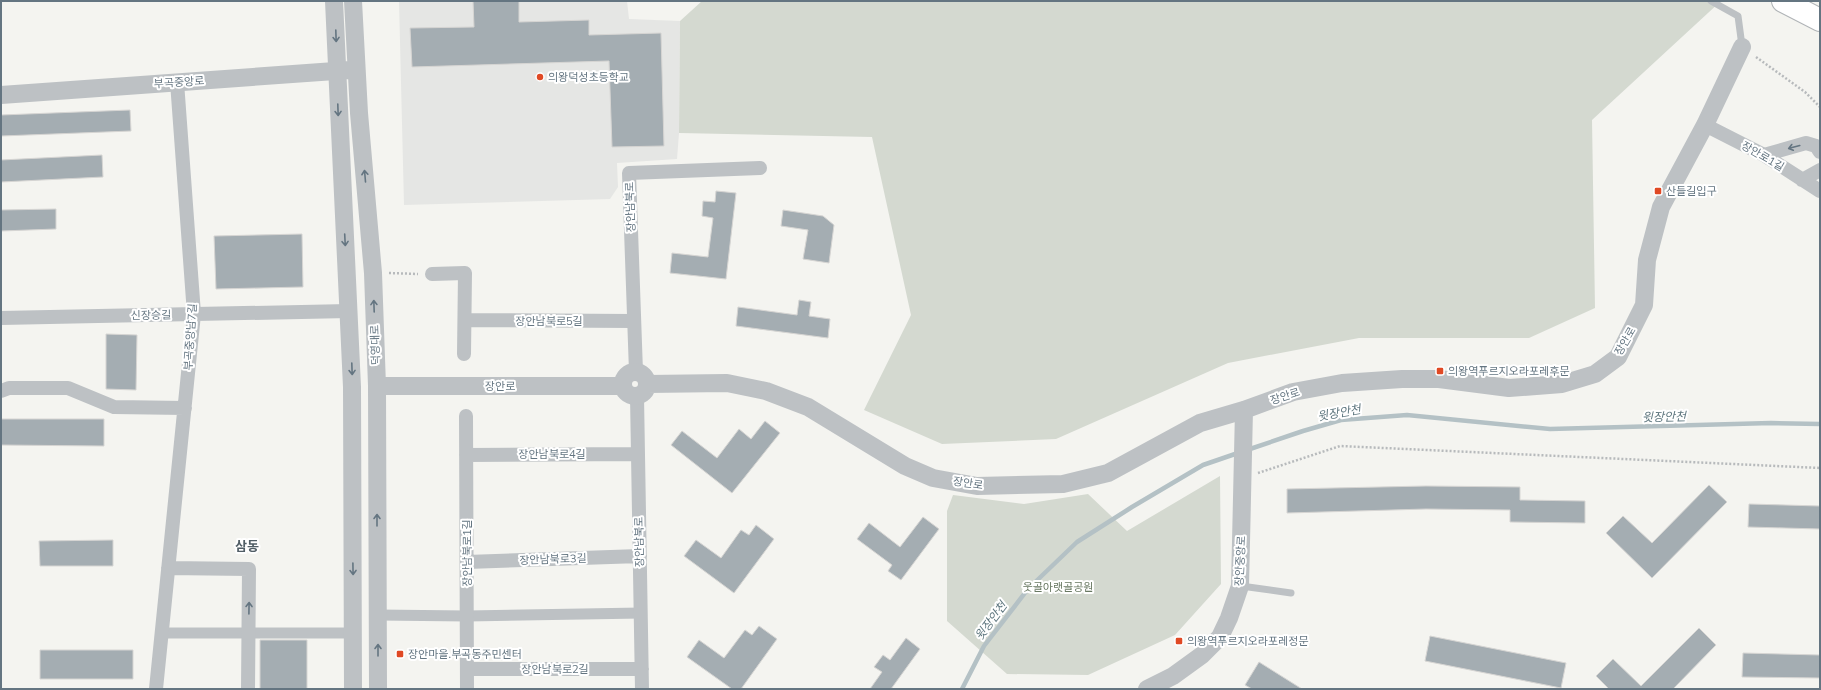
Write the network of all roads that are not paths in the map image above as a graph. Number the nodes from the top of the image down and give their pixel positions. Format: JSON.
{"nodes":[{"id":1,"x":334,"y":1,"type":"edge"},
{"id":2,"x":353,"y":1,"type":"edge"},
{"id":3,"x":1711,"y":1,"type":"edge"},
{"id":4,"x":1783,"y":1,"type":"edge"},
{"id":5,"x":1793,"y":1,"type":"edge"},
{"id":6,"x":1820,"y":19,"type":"edge"},
{"id":7,"x":1742,"y":47,"type":"joint"},
{"id":8,"x":357,"y":69,"type":"junction"},
{"id":9,"x":337,"y":71,"type":"junction"},
{"id":10,"x":177,"y":82,"type":"junction"},
{"id":11,"x":1,"y":95,"type":"edge"},
{"id":12,"x":1705,"y":125,"type":"junction"},
{"id":13,"x":1820,"y":152,"type":"edge"},
{"id":14,"x":1764,"y":155,"type":"junction"},
{"id":15,"x":760,"y":168,"type":"dead end"},
{"id":16,"x":1820,"y":170,"type":"edge"},
{"id":17,"x":1802,"y":180,"type":"junction"},
{"id":18,"x":1820,"y":191,"type":"edge"},
{"id":19,"x":432,"y":274,"type":"road end"},
{"id":20,"x":349,"y":311,"type":"junction"},
{"id":21,"x":194,"y":314,"type":"junction"},
{"id":22,"x":1,"y":318,"type":"edge"},
{"id":23,"x":465,"y":320,"type":"junction"},
{"id":24,"x":633,"y":321,"type":"junction"},
{"id":25,"x":464,"y":354,"type":"dead end"},
{"id":26,"x":636,"y":384,"type":"junction"},
{"id":27,"x":377,"y":386,"type":"junction"},
{"id":28,"x":1,"y":391,"type":"edge"},
{"id":29,"x":185,"y":408,"type":"junction"},
{"id":30,"x":1244,"y":410,"type":"junction"},
{"id":31,"x":466,"y":416,"type":"dead end"},
{"id":32,"x":638,"y":454,"type":"junction"},
{"id":33,"x":466,"y":455,"type":"junction"},
{"id":34,"x":640,"y":556,"type":"junction"},
{"id":35,"x":467,"y":562,"type":"junction"},
{"id":36,"x":168,"y":568,"type":"junction"},
{"id":37,"x":1240,"y":586,"type":"junction"},
{"id":38,"x":1291,"y":593,"type":"dead end"},
{"id":39,"x":641,"y":614,"type":"junction"},
{"id":40,"x":378,"y":615,"type":"junction"},
{"id":41,"x":467,"y":616,"type":"junction"},
{"id":42,"x":162,"y":633,"type":"junction"},
{"id":43,"x":248,"y":633,"type":"junction"},
{"id":44,"x":354,"y":633,"type":"junction"},
{"id":45,"x":467,"y":669,"type":"junction"},
{"id":46,"x":642,"y":669,"type":"junction"},
{"id":47,"x":156,"y":689,"type":"edge"},
{"id":48,"x":248,"y":689,"type":"edge"},
{"id":49,"x":353,"y":689,"type":"edge"},
{"id":50,"x":378,"y":689,"type":"edge"},
{"id":51,"x":467,"y":689,"type":"edge"},
{"id":52,"x":642,"y":689,"type":"edge"},
{"id":53,"x":1147,"y":689,"type":"edge"}],
"edges":[{"from":1,"to":9,"type":"street","one_way":true},
{"from":2,"to":8,"type":"street","name":"덕영대로"},
{"from":3,"to":7,"type":"lane"},
{"from":4,"to":6,"type":"highway"},
{"from":5,"to":6,"type":"highway"},
{"from":7,"to":12,"type":"street","name":"장안로"},
{"from":8,"to":9,"type":"street","name":"부곡중앙로"},
{"from":27,"to":8,"type":"street","name":"덕영대로","one_way":true},
{"from":9,"to":10,"type":"street","name":"부곡중앙로"},
{"from":9,"to":20,"type":"street","one_way":true},
{"from":10,"to":11,"type":"street","name":"부곡중앙로"},
{"from":10,"to":21,"type":"street","name":"부곡중앙남7길"},
{"from":12,"to":14,"type":"street","name":"장안로1길"},
{"from":12,"to":30,"type":"street","name":"장안로"},
{"from":13,"to":14,"type":"street","one_way":true},
{"from":14,"to":17,"type":"street","name":"장안로1길"},
{"from":15,"to":24,"type":"street","name":"장안남북로"},
{"from":16,"to":17,"type":"street"},
{"from":17,"to":18,"type":"street","name":"장안로1길"},
{"from":19,"to":23,"type":"street"},
{"from":20,"to":21,"type":"street","name":"신장승길"},
{"from":20,"to":44,"type":"street","one_way":true},
{"from":21,"to":22,"type":"street","name":"신장승길"},
{"from":21,"to":29,"type":"street","name":"부곡중앙남7길"},
{"from":23,"to":24,"type":"street","name":"장안남북로5길"},
{"from":23,"to":25,"type":"street"},
{"from":24,"to":26,"type":"street","name":"장안남북로"},
{"from":26,"to":27,"type":"street","name":"장안로"},
{"from":26,"to":30,"type":"street","name":"장안로"},
{"from":26,"to":32,"type":"street","name":"장안남북로"},
{"from":40,"to":27,"type":"street","name":"덕영대로","one_way":true},
{"from":28,"to":29,"type":"street"},
{"from":29,"to":36,"type":"street","name":"부곡중앙남7길"},
{"from":30,"to":37,"type":"street","name":"장안중앙로"},
{"from":31,"to":33,"type":"street","name":"장안남북로1길"},
{"from":32,"to":33,"type":"street","name":"장안남북로4길"},
{"from":32,"to":34,"type":"street","name":"장안남북로"},
{"from":33,"to":35,"type":"street","name":"장안남북로1길"},
{"from":34,"to":35,"type":"street","name":"장안남북로3길"},
{"from":34,"to":39,"type":"street","name":"장안남북로"},
{"from":35,"to":41,"type":"street","name":"장안남북로1길"},
{"from":36,"to":42,"type":"street","name":"부곡중앙남7길"},
{"from":43,"to":36,"type":"street","one_way":true},
{"from":37,"to":38,"type":"lane"},
{"from":37,"to":53,"type":"street","name":"장안중앙로"},
{"from":39,"to":41,"type":"street"},
{"from":39,"to":46,"type":"street","name":"장안남북로"},
{"from":40,"to":41,"type":"street"},
{"from":50,"to":40,"type":"street","name":"덕영대로","one_way":true},
{"from":41,"to":45,"type":"street","name":"장안남북로1길"},
{"from":42,"to":43,"type":"street"},
{"from":42,"to":47,"type":"street","name":"부곡중앙남7길"},
{"from":43,"to":44,"type":"street"},
{"from":43,"to":48,"type":"street"},
{"from":44,"to":49,"type":"street"},
{"from":45,"to":46,"type":"street","name":"장안남북로2길"},
{"from":45,"to":51,"type":"street","name":"장안남북로1길"},
{"from":46,"to":52,"type":"street","name":"장안남북로"}]}
